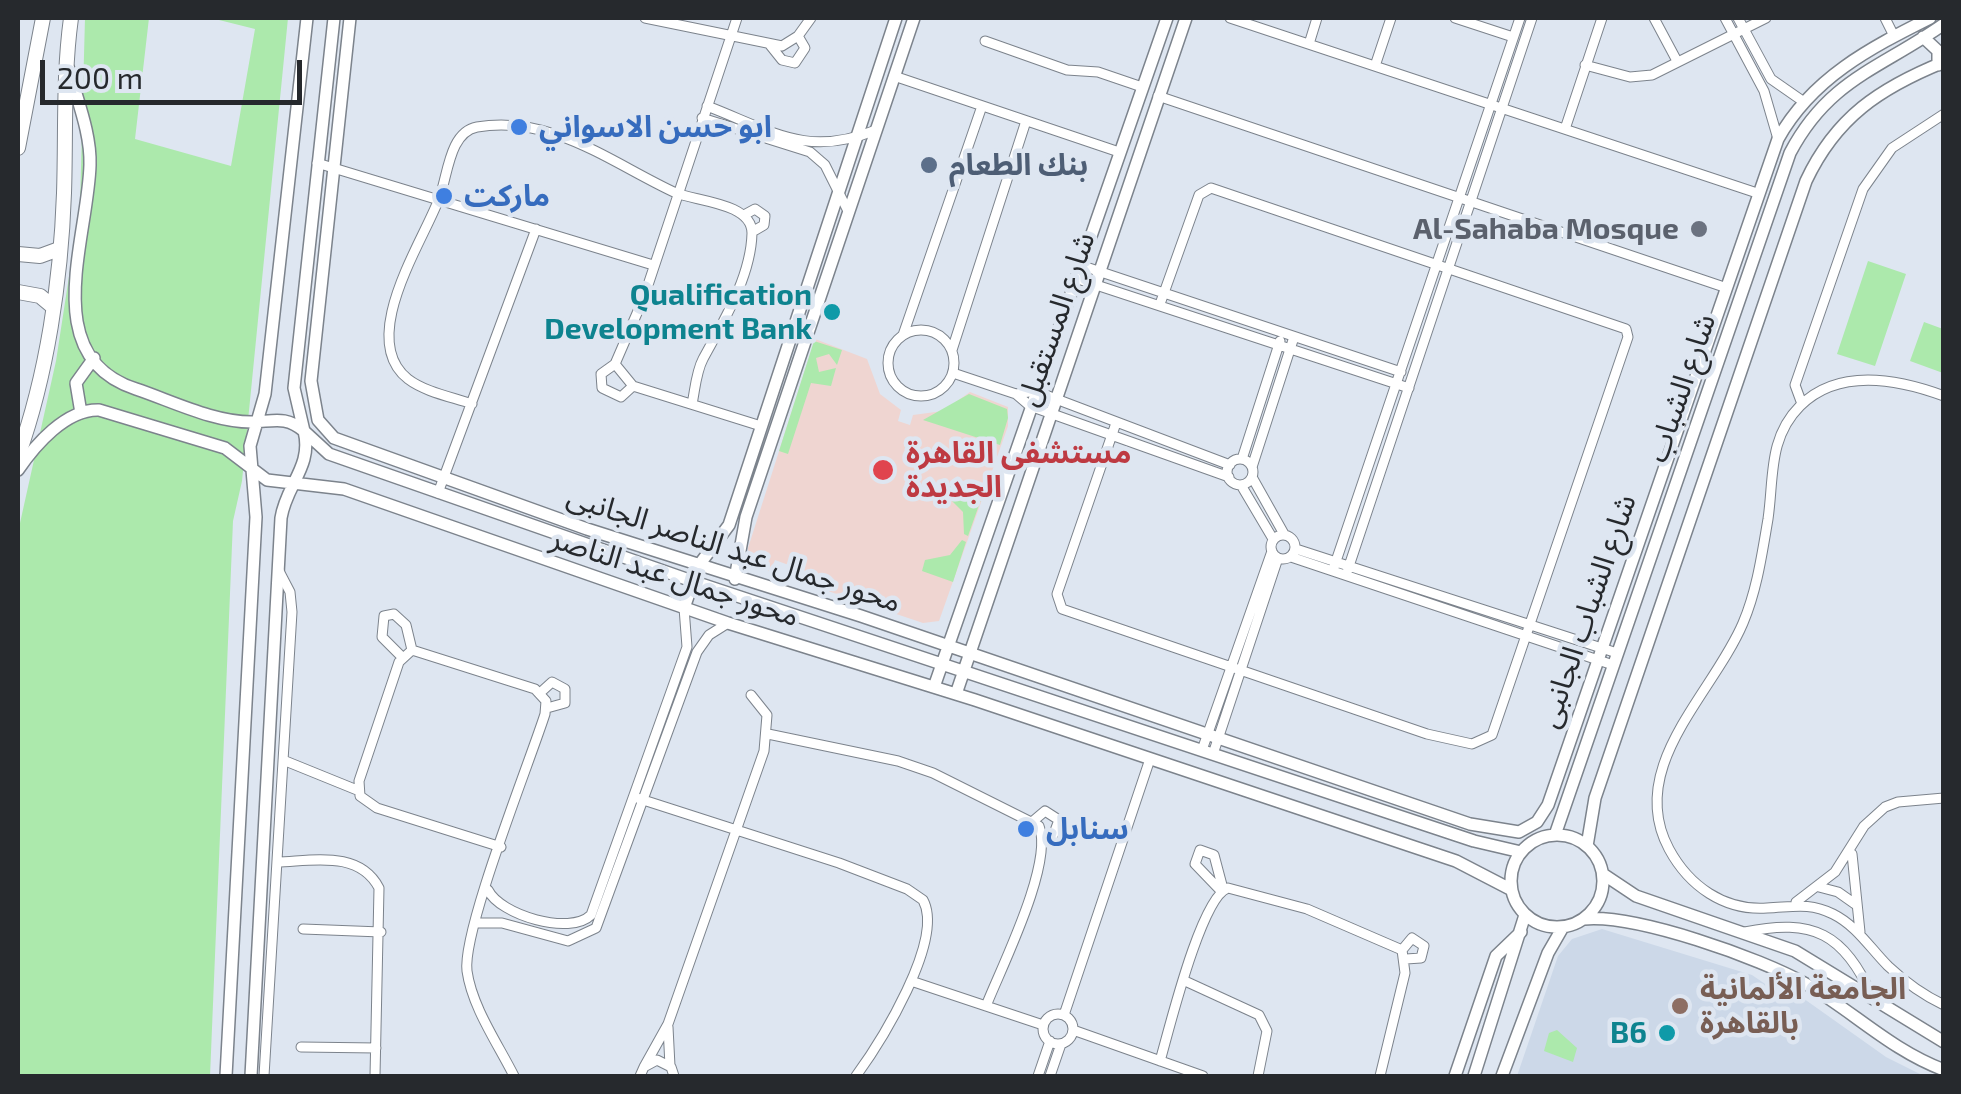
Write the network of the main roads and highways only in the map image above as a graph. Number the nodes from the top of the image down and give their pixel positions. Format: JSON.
{"nodes":[{"id":1,"x":43,"y":18,"type":"edge"},
{"id":2,"x":72,"y":18,"type":"edge"},
{"id":3,"x":307,"y":18,"type":"edge"},
{"id":4,"x":334,"y":18,"type":"edge"},
{"id":5,"x":350,"y":18,"type":"edge"},
{"id":6,"x":896,"y":18,"type":"edge"},
{"id":7,"x":914,"y":18,"type":"edge"},
{"id":8,"x":1167,"y":18,"type":"edge"},
{"id":9,"x":1186,"y":18,"type":"edge"},
{"id":10,"x":1930,"y":18,"type":"edge"},
{"id":11,"x":1944,"y":24,"type":"edge"},
{"id":12,"x":1923,"y":37,"type":"junction"},
{"id":13,"x":66,"y":58,"type":"junction"},
{"id":14,"x":1940,"y":64,"type":"edge"},
{"id":15,"x":18,"y":148,"type":"edge"},
{"id":16,"x":1774,"y":190,"type":"junction"},
{"id":17,"x":1798,"y":199,"type":"junction"},
{"id":18,"x":59,"y":249,"type":"junction"},
{"id":19,"x":18,"y":254,"type":"edge"},
{"id":20,"x":18,"y":292,"type":"edge"},
{"id":21,"x":52,"y":306,"type":"junction"},
{"id":22,"x":94,"y":358,"type":"junction"},
{"id":23,"x":81,"y":413,"type":"junction"},
{"id":24,"x":257,"y":422,"type":"junction"},
{"id":25,"x":304,"y":432,"type":"junction"},
{"id":26,"x":18,"y":456,"type":"edge"},
{"id":27,"x":18,"y":470,"type":"edge"},
{"id":28,"x":254,"y":472,"type":"junction"},
{"id":29,"x":293,"y":482,"type":"junction"},
{"id":30,"x":699,"y":565,"type":"junction"},
{"id":31,"x":736,"y":577,"type":"junction"},
{"id":32,"x":692,"y":581,"type":"junction"},
{"id":33,"x":734,"y":595,"type":"junction"},
{"id":34,"x":684,"y":608,"type":"junction"},
{"id":35,"x":949,"y":646,"type":"junction"},
{"id":36,"x":970,"y":653,"type":"junction"},
{"id":37,"x":943,"y":662,"type":"junction"},
{"id":38,"x":964,"y":669,"type":"junction"},
{"id":39,"x":934,"y":687,"type":"junction"},
{"id":40,"x":956,"y":694,"type":"junction"},
{"id":41,"x":1528,"y":828,"type":"joint"},
{"id":42,"x":1555,"y":835,"type":"junction"},
{"id":43,"x":1587,"y":846,"type":"junction"},
{"id":44,"x":1521,"y":852,"type":"junction"},
{"id":45,"x":1602,"y":874,"type":"junction"},
{"id":46,"x":1512,"y":890,"type":"junction"},
{"id":47,"x":1525,"y":915,"type":"junction"},
{"id":48,"x":1584,"y":918,"type":"junction"},
{"id":49,"x":1563,"y":927,"type":"junction"},
{"id":50,"x":1520,"y":932,"type":"junction"},
{"id":51,"x":1944,"y":1042,"type":"edge"},
{"id":52,"x":1944,"y":1070,"type":"edge"},
{"id":53,"x":226,"y":1076,"type":"edge"},
{"id":54,"x":251,"y":1076,"type":"edge"},
{"id":55,"x":1455,"y":1076,"type":"edge"},
{"id":56,"x":1474,"y":1076,"type":"edge"},
{"id":57,"x":1502,"y":1076,"type":"edge"}],
"edges":[{"from":1,"to":15,"type":"main road"},
{"from":2,"to":13,"type":"main road"},
{"from":3,"to":24,"type":"main road"},
{"from":4,"to":25,"type":"main road"},
{"from":5,"to":30,"type":"main road","name":"محور جمال عبد الناصر الجانبى"},
{"from":6,"to":30,"type":"main road"},
{"from":7,"to":31,"type":"main road"},
{"from":8,"to":35,"type":"main road","name":"شارع المستقبل"},
{"from":9,"to":36,"type":"main road","name":"شارع المستقبل"},
{"from":10,"to":41,"type":"main road","name":"شارع الشباب الجانبى"},
{"from":11,"to":12,"type":"main road","name":"شارع الشباب"},
{"from":12,"to":14,"type":"main road"},
{"from":12,"to":16,"type":"main road","name":"شارع الشباب"},
{"from":13,"to":18,"type":"main road"},
{"from":13,"to":22,"type":"main road"},
{"from":14,"to":17,"type":"main road","name":"شارع الشباب"},
{"from":16,"to":17,"type":"main road"},
{"from":16,"to":42,"type":"main road","name":"شارع الشباب"},
{"from":17,"to":43,"type":"main road","name":"شارع الشباب"},
{"from":18,"to":19,"type":"main road"},
{"from":18,"to":21,"type":"main road"},
{"from":20,"to":21,"type":"main road"},
{"from":21,"to":26,"type":"main road"},
{"from":22,"to":23,"type":"main road"},
{"from":22,"to":24,"type":"main road"},
{"from":23,"to":27,"type":"main road"},
{"from":23,"to":28,"type":"main road"},
{"from":24,"to":25,"type":"main road"},
{"from":24,"to":28,"type":"main road"},
{"from":25,"to":29,"type":"main road"},
{"from":25,"to":32,"type":"main road","name":"محور جمال عبد الناصر"},
{"from":28,"to":29,"type":"main road","name":"محور جمال عبد الناصر"},
{"from":28,"to":53,"type":"main road"},
{"from":29,"to":34,"type":"main road","name":"محور جمال عبد الناصر"},
{"from":29,"to":54,"type":"main road"},
{"from":30,"to":31,"type":"main road","name":"محور جمال عبد الناصر الجانبى"},
{"from":30,"to":32,"type":"main road"},
{"from":31,"to":33,"type":"main road"},
{"from":31,"to":35,"type":"main road","name":"محور جمال عبد الناصر الجانبى"},
{"from":32,"to":33,"type":"main road","name":"محور جمال عبد الناصر"},
{"from":32,"to":34,"type":"main road"},
{"from":33,"to":37,"type":"main road","name":"محور جمال عبد الناصر"},
{"from":34,"to":39,"type":"main road","name":"محور جمال عبد الناصر"},
{"from":35,"to":36,"type":"main road","name":"محور جمال عبد الناصر الجانبى"},
{"from":35,"to":37,"type":"main road","name":"شارع المستقبل"},
{"from":36,"to":38,"type":"main road","name":"شارع المستقبل"},
{"from":36,"to":41,"type":"main road","name":"محور جمال عبد الناصر الجانبى"},
{"from":37,"to":38,"type":"main road","name":"محور جمال عبد الناصر"},
{"from":37,"to":39,"type":"main road","name":"شارع المستقبل"},
{"from":38,"to":40,"type":"main road","name":"شارع المستقبل"},
{"from":38,"to":44,"type":"main road","name":"محور جمال عبد الناصر"},
{"from":39,"to":40,"type":"main road","name":"محور جمال عبد الناصر"},
{"from":40,"to":46,"type":"main road","name":"محور جمال عبد الناصر"},
{"from":42,"to":43,"type":"main road"},
{"from":42,"to":44,"type":"main road"},
{"from":43,"to":45,"type":"main road"},
{"from":44,"to":46,"type":"main road"},
{"from":45,"to":48,"type":"main road"},
{"from":45,"to":51,"type":"main road"},
{"from":46,"to":47,"type":"main road"},
{"from":47,"to":49,"type":"main road"},
{"from":47,"to":50,"type":"main road"},
{"from":48,"to":49,"type":"main road"},
{"from":48,"to":52,"type":"main road"},
{"from":49,"to":57,"type":"main road"},
{"from":50,"to":55,"type":"main road"},
{"from":50,"to":56,"type":"main road"}]}
